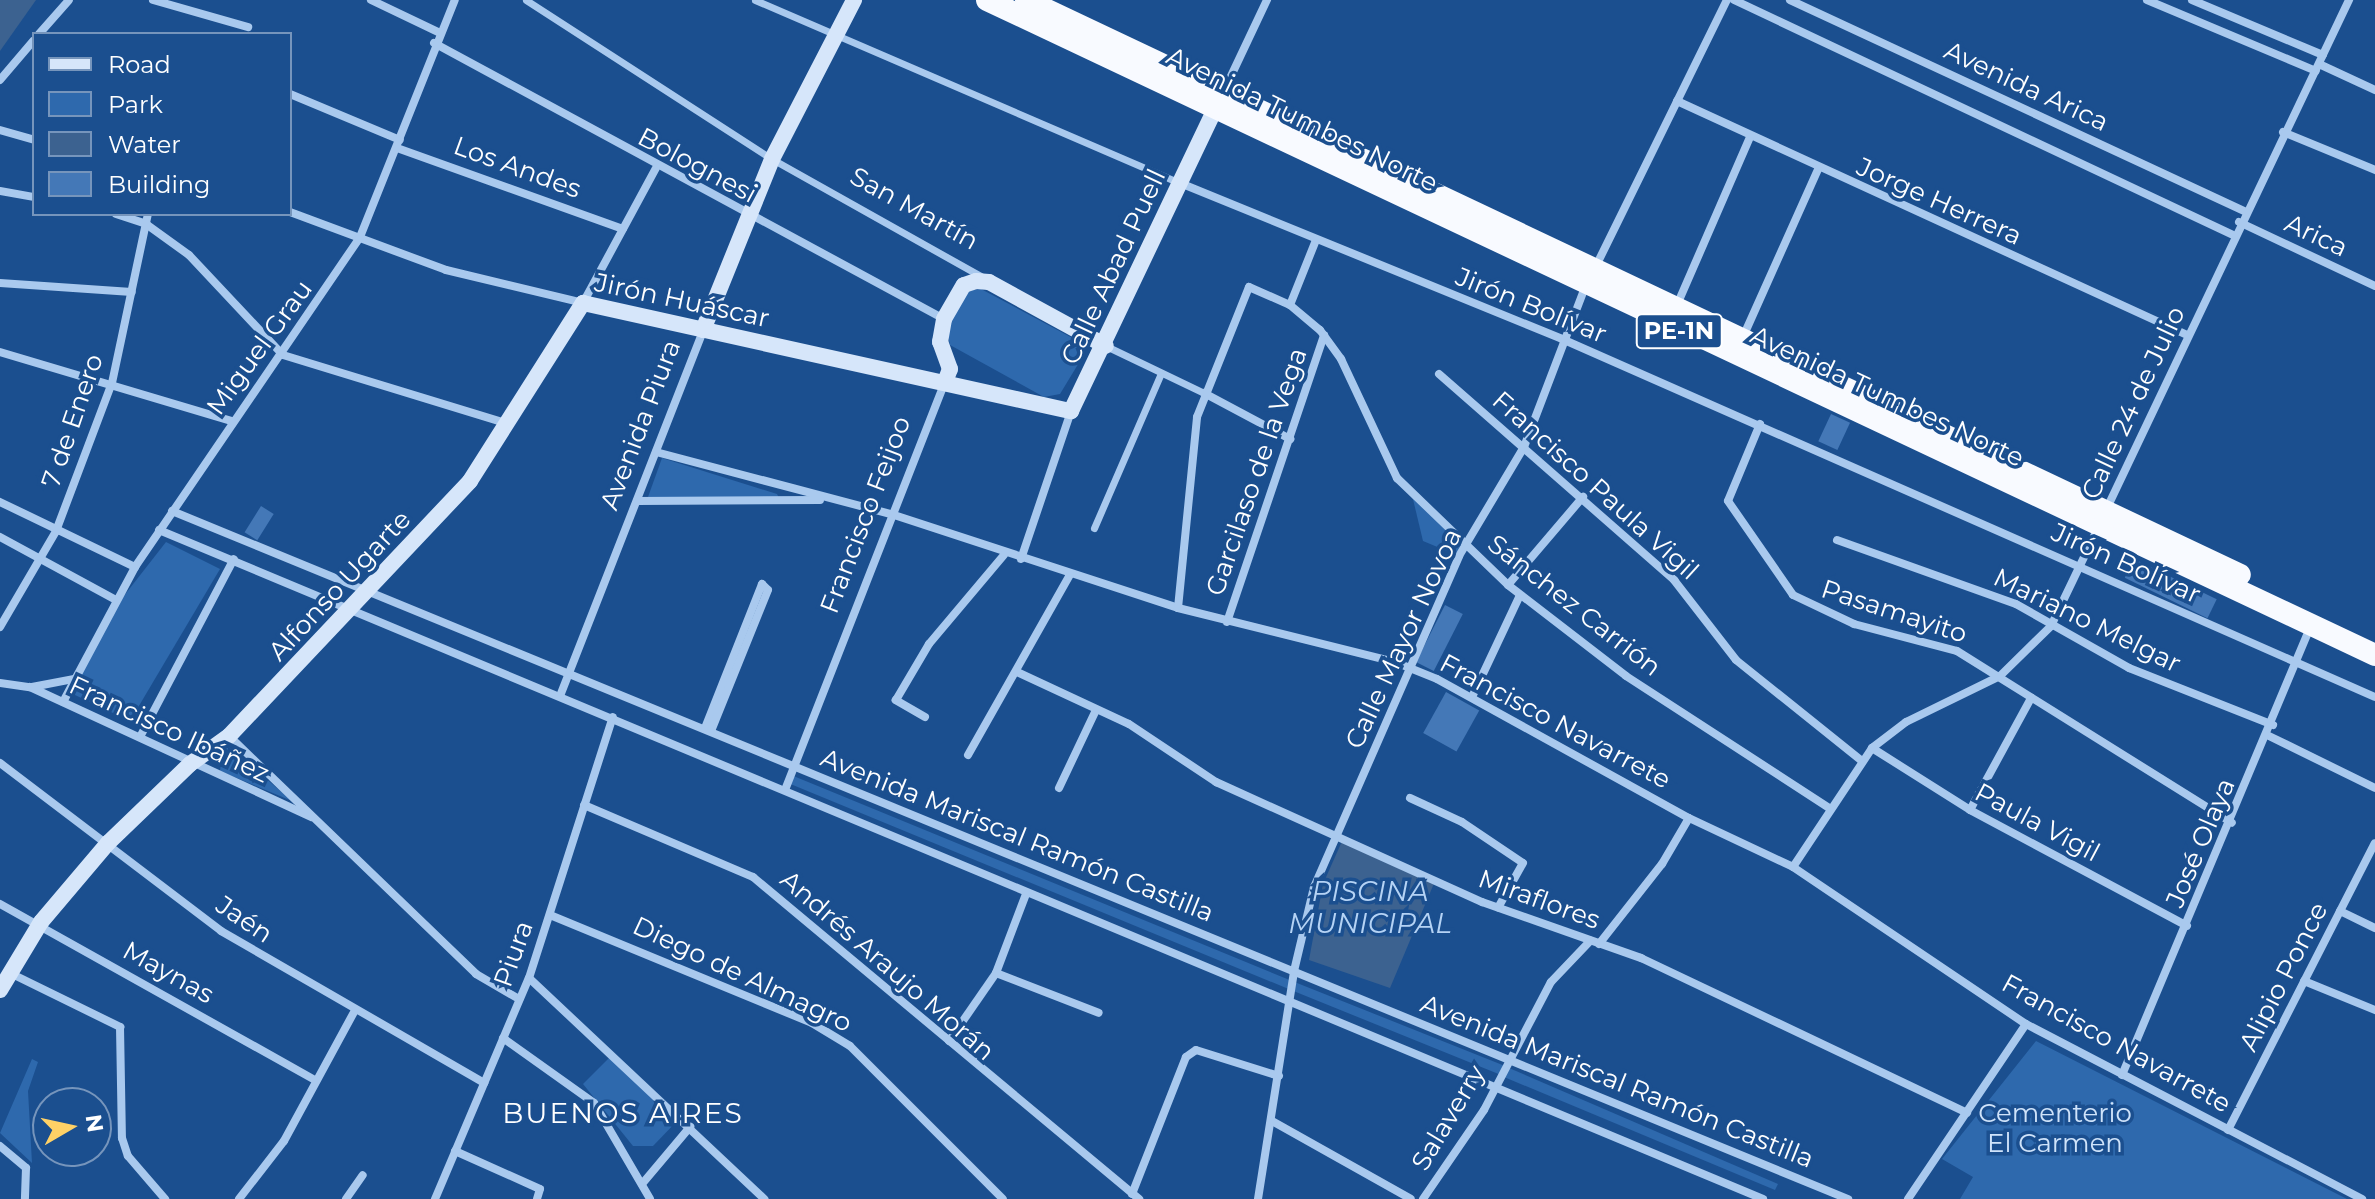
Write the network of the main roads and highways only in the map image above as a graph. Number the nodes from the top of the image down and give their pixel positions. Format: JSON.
{"nodes":[{"id":1,"x":854,"y":0,"type":"edge"},
{"id":2,"x":987,"y":0,"type":"edge"},
{"id":3,"x":1026,"y":0,"type":"edge"},
{"id":4,"x":1219,"y":102,"type":"junction"},
{"id":5,"x":1590,"y":279,"type":"junction"},
{"id":6,"x":583,"y":303,"type":"joint"},
{"id":7,"x":944,"y":319,"type":"joint"},
{"id":8,"x":703,"y":330,"type":"junction"},
{"id":9,"x":1106,"y":346,"type":"junction"},
{"id":10,"x":945,"y":382,"type":"junction"},
{"id":11,"x":1071,"y":411,"type":"joint"},
{"id":12,"x":2102,"y":519,"type":"junction"},
{"id":13,"x":2375,"y":639,"type":"edge"},
{"id":14,"x":2375,"y":655,"type":"edge"},
{"id":15,"x":0,"y":990,"type":"edge"}],
"edges":[{"from":1,"to":8,"type":"main road","name":"Avenida Piura"},
{"from":2,"to":4,"type":"highway","name":"Avenida Tumbes Norte","number":"PE-1N"},
{"from":3,"to":4,"type":"highway","name":"Avenida Tumbes Norte","number":"PE-1N"},
{"from":4,"to":5,"type":"highway","name":"Avenida Tumbes Norte","number":"PE-1N"},
{"from":4,"to":9,"type":"main road","name":"Calle Abad Puell"},
{"from":5,"to":12,"type":"highway","name":"Avenida Tumbes Norte","number":"PE-1N"},
{"from":5,"to":12,"type":"highway","name":"Avenida Tumbes Norte","number":"PE-1N"},
{"from":6,"to":8,"type":"main road","name":"Jirón Huáscar"},
{"from":6,"to":15,"type":"main road","name":"Alfonso Ugarte"},
{"from":7,"to":9,"type":"main road","name":"San Martín"},
{"from":7,"to":10,"type":"main road","name":"Francisco Feijoo"},
{"from":8,"to":10,"type":"main road","name":"Jirón Huáscar"},
{"from":9,"to":11,"type":"main road","name":"Calle Abad Puell"},
{"from":10,"to":11,"type":"main road","name":"Jirón Huáscar"},
{"from":12,"to":13,"type":"highway","name":"Avenida Tumbes Norte","number":"PE-1N"},
{"from":12,"to":14,"type":"highway","name":"Avenida Tumbes Norte","number":"PE-1N"}]}
